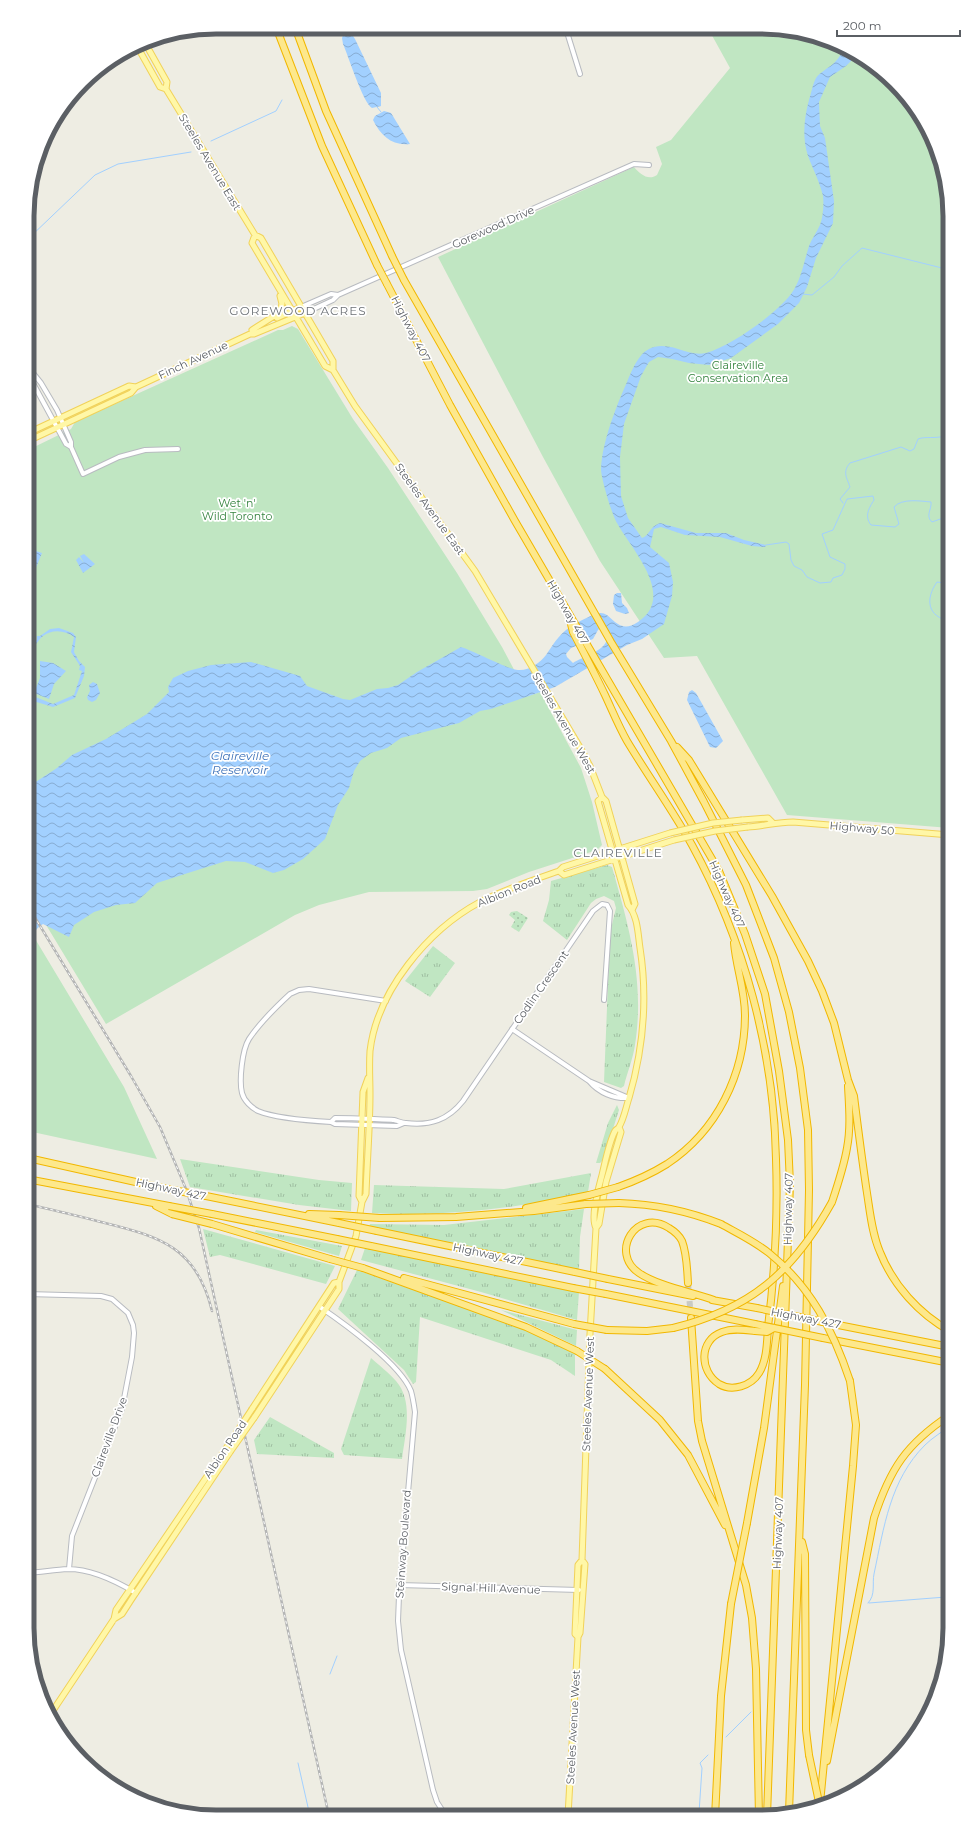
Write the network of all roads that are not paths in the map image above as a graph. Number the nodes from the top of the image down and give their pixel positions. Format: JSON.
{"nodes":[{"id":1,"x":279,"y":34,"type":"edge"},
{"id":2,"x":297,"y":34,"type":"edge"},
{"id":3,"x":568,"y":34,"type":"edge"},
{"id":4,"x":148,"y":47,"type":"edge"},
{"id":5,"x":140,"y":51,"type":"edge"},
{"id":6,"x":580,"y":74,"type":"dead end"},
{"id":7,"x":166,"y":89,"type":"junction"},
{"id":8,"x":649,"y":165,"type":"dead end"},
{"id":9,"x":256,"y":235,"type":"junction"},
{"id":10,"x":274,"y":280,"type":"junction"},
{"id":11,"x":338,"y":295,"type":"junction"},
{"id":12,"x":302,"y":307,"type":"junction"},
{"id":13,"x":292,"y":311,"type":"junction"},
{"id":14,"x":305,"y":313,"type":"junction"},
{"id":15,"x":295,"y":316,"type":"junction"},
{"id":16,"x":251,"y":332,"type":"junction"},
{"id":17,"x":333,"y":370,"type":"junction"},
{"id":18,"x":34,"y":374,"type":"edge"},
{"id":19,"x":34,"y":385,"type":"edge"},
{"id":20,"x":136,"y":387,"type":"junction"},
{"id":21,"x":60,"y":418,"type":"junction"},
{"id":22,"x":54,"y":420,"type":"junction"},
{"id":23,"x":63,"y":424,"type":"junction"},
{"id":24,"x":58,"y":427,"type":"junction"},
{"id":25,"x":34,"y":430,"type":"edge"},
{"id":26,"x":34,"y":438,"type":"edge"},
{"id":27,"x":71,"y":447,"type":"junction"},
{"id":28,"x":178,"y":449,"type":"dead end"},
{"id":29,"x":568,"y":613,"type":"junction"},
{"id":30,"x":522,"y":650,"type":"joint"},
{"id":31,"x":671,"y":741,"type":"junction"},
{"id":32,"x":602,"y":797,"type":"junction"},
{"id":33,"x":773,"y":823,"type":"junction"},
{"id":34,"x":943,"y":834,"type":"edge"},
{"id":35,"x":620,"y":849,"type":"junction"},
{"id":36,"x":613,"y":851,"type":"junction"},
{"id":37,"x":622,"y":856,"type":"junction"},
{"id":38,"x":615,"y":858,"type":"junction"},
{"id":39,"x":559,"y":871,"type":"junction"},
{"id":40,"x":632,"y":910,"type":"junction"},
{"id":41,"x":734,"y":938,"type":"junction"},
{"id":42,"x":604,"y":1000,"type":"dead end"},
{"id":43,"x":386,"y":1001,"type":"junction"},
{"id":44,"x":512,"y":1030,"type":"junction"},
{"id":45,"x":369,"y":1074,"type":"junction"},
{"id":46,"x":848,"y":1080,"type":"junction"},
{"id":47,"x":629,"y":1098,"type":"junction"},
{"id":48,"x":362,"y":1118,"type":"junction"},
{"id":49,"x":369,"y":1118,"type":"junction"},
{"id":50,"x":331,"y":1122,"type":"junction"},
{"id":51,"x":404,"y":1123,"type":"junction"},
{"id":52,"x":362,"y":1124,"type":"junction"},
{"id":53,"x":369,"y":1125,"type":"junction"},
{"id":54,"x":34,"y":1159,"type":"edge"},
{"id":55,"x":34,"y":1180,"type":"edge"},
{"id":56,"x":362,"y":1202,"type":"junction"},
{"id":57,"x":152,"y":1204,"type":"junction"},
{"id":58,"x":512,"y":1211,"type":"junction"},
{"id":59,"x":290,"y":1213,"type":"junction"},
{"id":60,"x":788,"y":1251,"type":"junction"},
{"id":61,"x":363,"y":1268,"type":"junction"},
{"id":62,"x":339,"y":1282,"type":"junction"},
{"id":63,"x":688,"y":1283,"type":"tunnel mouth"},
{"id":64,"x":34,"y":1294,"type":"edge"},
{"id":65,"x":714,"y":1300,"type":"junction"},
{"id":66,"x":320,"y":1307,"type":"junction"},
{"id":67,"x":326,"y":1311,"type":"junction"},
{"id":68,"x":690,"y":1318,"type":"tunnel mouth"},
{"id":69,"x":755,"y":1327,"type":"junction"},
{"id":70,"x":943,"y":1327,"type":"edge"},
{"id":71,"x":943,"y":1346,"type":"edge"},
{"id":72,"x":943,"y":1363,"type":"edge"},
{"id":73,"x":943,"y":1420,"type":"edge"},
{"id":74,"x":800,"y":1534,"type":"junction"},
{"id":75,"x":731,"y":1537,"type":"junction"},
{"id":76,"x":582,"y":1560,"type":"junction"},
{"id":77,"x":69,"y":1569,"type":"junction"},
{"id":78,"x":34,"y":1572,"type":"edge"},
{"id":79,"x":399,"y":1585,"type":"junction"},
{"id":80,"x":130,"y":1590,"type":"junction"},
{"id":81,"x":577,"y":1590,"type":"junction"},
{"id":82,"x":583,"y":1591,"type":"junction"},
{"id":83,"x":136,"y":1593,"type":"junction"},
{"id":84,"x":114,"y":1620,"type":"junction"},
{"id":85,"x":578,"y":1637,"type":"junction"},
{"id":86,"x":53,"y":1710,"type":"edge"},
{"id":87,"x":823,"y":1774,"type":"junction"},
{"id":88,"x":819,"y":1800,"type":"edge"},
{"id":89,"x":821,"y":1800,"type":"edge"},
{"id":90,"x":789,"y":1808,"type":"edge"},
{"id":91,"x":442,"y":1810,"type":"edge"},
{"id":92,"x":568,"y":1810,"type":"edge"},
{"id":93,"x":715,"y":1810,"type":"edge"},
{"id":94,"x":759,"y":1810,"type":"edge"},
{"id":95,"x":767,"y":1810,"type":"edge"}],
"edges":[{"from":1,"to":29,"type":"highway","name":"Highway 407","bridge":true},
{"from":2,"to":31,"type":"highway","name":"Highway 407","bridge":true},
{"from":3,"to":6,"type":"street"},
{"from":4,"to":7,"type":"main road","name":"Steeles Avenue East"},
{"from":5,"to":7,"type":"main road","name":"Steeles Avenue East"},
{"from":7,"to":9,"type":"main road","name":"Steeles Avenue East"},
{"from":8,"to":11,"type":"street","name":"Gorewood Drive"},
{"from":9,"to":10,"type":"main road","name":"Steeles Avenue East"},
{"from":9,"to":12,"type":"main road","name":"Steeles Avenue East"},
{"from":10,"to":13,"type":"main road","name":"Steeles Avenue East"},
{"from":10,"to":16,"type":"main road"},
{"from":11,"to":12,"type":"street","name":"Gorewood Drive"},
{"from":11,"to":14,"type":"street","name":"Gorewood Drive"},
{"from":12,"to":13,"type":"main road","name":"Finch Avenue"},
{"from":12,"to":14,"type":"main road","name":"Steeles Avenue East"},
{"from":13,"to":15,"type":"main road","name":"Steeles Avenue East"},
{"from":13,"to":16,"type":"main road","name":"Finch Avenue"},
{"from":14,"to":15,"type":"main road","name":"Finch Avenue"},
{"from":14,"to":17,"type":"main road","name":"Steeles Avenue East"},
{"from":15,"to":16,"type":"main road","name":"Finch Avenue"},
{"from":15,"to":17,"type":"main road","name":"Steeles Avenue East"},
{"from":16,"to":20,"type":"main road","name":"Finch Avenue"},
{"from":17,"to":30,"type":"main road","name":"Steeles Avenue East"},
{"from":18,"to":21,"type":"street"},
{"from":19,"to":22,"type":"street"},
{"from":20,"to":21,"type":"main road","name":"Finch Avenue"},
{"from":20,"to":23,"type":"main road","name":"Finch Avenue"},
{"from":21,"to":22,"type":"main road","name":"Finch Avenue"},
{"from":21,"to":23,"type":"street"},
{"from":22,"to":24,"type":"street"},
{"from":22,"to":25,"type":"main road","name":"Finch Avenue"},
{"from":23,"to":24,"type":"main road","name":"Finch Avenue"},
{"from":23,"to":27,"type":"street"},
{"from":24,"to":26,"type":"main road","name":"Finch Avenue"},
{"from":24,"to":27,"type":"street"},
{"from":27,"to":28,"type":"street"},
{"from":29,"to":41,"type":"highway"},
{"from":29,"to":60,"type":"highway","name":"Highway 407"},
{"from":30,"to":32,"type":"main road","name":"Steeles Avenue West"},
{"from":31,"to":46,"type":"highway"},
{"from":31,"to":74,"type":"highway","name":"Highway 407"},
{"from":32,"to":35,"type":"main road","name":"Steeles Avenue West"},
{"from":32,"to":36,"type":"main road","name":"Steeles Avenue West"},
{"from":33,"to":34,"type":"main road","name":"Highway 50"},
{"from":33,"to":35,"type":"main road","name":"Highway 50","bridge":true},
{"from":33,"to":37,"type":"main road","name":"Highway 50","bridge":true},
{"from":35,"to":36,"type":"main road","name":"Albion Road"},
{"from":35,"to":37,"type":"main road","name":"Steeles Avenue West"},
{"from":36,"to":38,"type":"main road","name":"Steeles Avenue West"},
{"from":36,"to":39,"type":"main road","name":"Albion Road"},
{"from":37,"to":38,"type":"main road","name":"Highway 50"},
{"from":37,"to":40,"type":"main road","name":"Steeles Avenue West"},
{"from":38,"to":39,"type":"main road","name":"Albion Road"},
{"from":38,"to":40,"type":"main road","name":"Steeles Avenue West"},
{"from":39,"to":43,"type":"main road","name":"Albion Road"},
{"from":40,"to":47,"type":"main road","name":"Steeles Avenue West"},
{"from":41,"to":58,"type":"highway","bridge":true},
{"from":41,"to":69,"type":"highway"},
{"from":42,"to":44,"type":"street","name":"Codlin Crescent"},
{"from":43,"to":45,"type":"main road","name":"Albion Road"},
{"from":43,"to":50,"type":"street"},
{"from":44,"to":47,"type":"street"},
{"from":44,"to":51,"type":"street","name":"Codlin Crescent"},
{"from":45,"to":48,"type":"main road","name":"Albion Road"},
{"from":45,"to":49,"type":"main road","name":"Albion Road"},
{"from":46,"to":61,"type":"highway","bridge":true},
{"from":46,"to":70,"type":"highway"},
{"from":47,"to":76,"type":"main road","name":"Steeles Avenue West"},
{"from":48,"to":49,"type":"street","name":"Codlin Crescent"},
{"from":48,"to":50,"type":"street","name":"Codlin Crescent"},
{"from":48,"to":52,"type":"main road","name":"Albion Road"},
{"from":49,"to":51,"type":"street","name":"Codlin Crescent"},
{"from":49,"to":53,"type":"main road","name":"Albion Road"},
{"from":50,"to":52,"type":"street","name":"Codlin Crescent"},
{"from":51,"to":53,"type":"street","name":"Codlin Crescent"},
{"from":52,"to":53,"type":"street","name":"Codlin Crescent"},
{"from":52,"to":56,"type":"main road","name":"Albion Road"},
{"from":53,"to":56,"type":"main road","name":"Albion Road"},
{"from":54,"to":59,"type":"highway","name":"Highway 427","bridge":true},
{"from":55,"to":57,"type":"highway","name":"Highway 427"},
{"from":56,"to":62,"type":"main road","name":"Albion Road"},
{"from":57,"to":61,"type":"highway","bridge":true},
{"from":57,"to":69,"type":"highway","name":"Highway 427","bridge":true},
{"from":58,"to":59,"type":"highway","bridge":true},
{"from":58,"to":87,"type":"highway","bridge":true},
{"from":59,"to":65,"type":"highway","name":"Highway 427","bridge":true},
{"from":60,"to":93,"type":"highway","bridge":true},
{"from":60,"to":95,"type":"highway","name":"Highway 407"},
{"from":61,"to":75,"type":"highway","bridge":true},
{"from":62,"to":66,"type":"main road","name":"Albion Road"},
{"from":62,"to":67,"type":"main road","name":"Albion Road"},
{"from":63,"to":65,"type":"highway"},
{"from":64,"to":77,"type":"street","name":"Claireville Drive"},
{"from":65,"to":71,"type":"highway","name":"Highway 427","bridge":true},
{"from":66,"to":67,"type":"street","name":"Steinway Boulevard"},
{"from":66,"to":80,"type":"main road","name":"Albion Road","bridge":true},
{"from":67,"to":79,"type":"street","name":"Steinway Boulevard"},
{"from":67,"to":83,"type":"main road","name":"Albion Road","bridge":true},
{"from":68,"to":75,"type":"highway"},
{"from":69,"to":72,"type":"highway","name":"Highway 427","bridge":true},
{"from":73,"to":87,"type":"highway"},
{"from":74,"to":88,"type":"highway","bridge":true},
{"from":74,"to":90,"type":"highway","name":"Highway 407"},
{"from":75,"to":94,"type":"highway"},
{"from":76,"to":81,"type":"main road","name":"Steeles Avenue West"},
{"from":76,"to":82,"type":"main road","name":"Steeles Avenue West"},
{"from":77,"to":78,"type":"street"},
{"from":77,"to":80,"type":"street"},
{"from":79,"to":81,"type":"street","name":"Signal Hill Avenue"},
{"from":79,"to":91,"type":"street","name":"Steinway Boulevard"},
{"from":80,"to":83,"type":"street"},
{"from":80,"to":84,"type":"main road","name":"Albion Road"},
{"from":81,"to":82,"type":"street","name":"Signal Hill Avenue"},
{"from":81,"to":85,"type":"main road","name":"Steeles Avenue West"},
{"from":82,"to":85,"type":"main road","name":"Steeles Avenue West"},
{"from":83,"to":84,"type":"main road","name":"Albion Road"},
{"from":84,"to":86,"type":"main road","name":"Albion Road"},
{"from":85,"to":92,"type":"main road","name":"Steeles Avenue West"},
{"from":87,"to":89,"type":"highway"}]}
